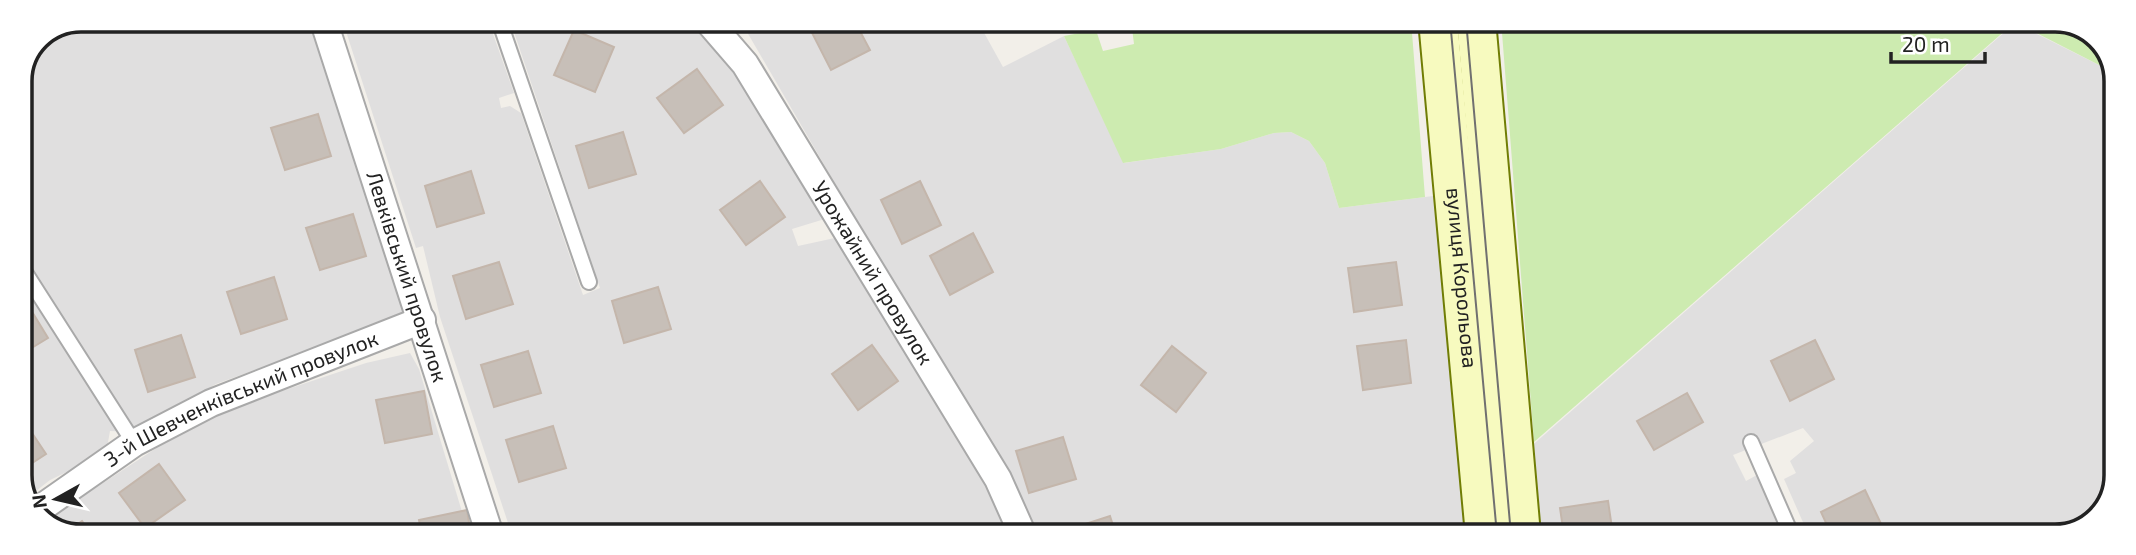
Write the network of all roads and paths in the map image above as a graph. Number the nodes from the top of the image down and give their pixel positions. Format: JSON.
{"nodes":[{"id":1,"x":327,"y":31,"type":"edge"},
{"id":2,"x":503,"y":31,"type":"edge"},
{"id":3,"x":717,"y":31,"type":"edge"},
{"id":4,"x":1439,"y":31,"type":"edge"},
{"id":5,"x":1477,"y":31,"type":"edge"},
{"id":6,"x":589,"y":282,"type":"dead end"},
{"id":7,"x":32,"y":283,"type":"edge"},
{"id":8,"x":422,"y":320,"type":"junction"},
{"id":9,"x":1751,"y":442,"type":"dead end"},
{"id":10,"x":134,"y":443,"type":"junction"},
{"id":11,"x":44,"y":506,"type":"edge"},
{"id":12,"x":487,"y":524,"type":"edge"},
{"id":13,"x":1018,"y":524,"type":"edge"},
{"id":14,"x":1484,"y":524,"type":"edge"},
{"id":15,"x":1520,"y":524,"type":"edge"},
{"id":16,"x":1787,"y":524,"type":"edge"}],
"edges":[{"from":1,"to":8,"type":"street","name":"Левківський провулок"},
{"from":2,"to":6,"type":"lane"},
{"from":3,"to":13,"type":"street","name":"Урожайний провулок"},
{"from":4,"to":14,"type":"main road","name":"вулиця Корольова"},
{"from":5,"to":15,"type":"main road","name":"вулиця Корольова"},
{"from":7,"to":10,"type":"lane"},
{"from":8,"to":10,"type":"street","name":"3-й Шевченківський провулок"},
{"from":8,"to":12,"type":"street","name":"Левківський провулок"},
{"from":9,"to":16,"type":"lane"},
{"from":10,"to":11,"type":"street","name":"3-й Шевченківський провулок"}]}
